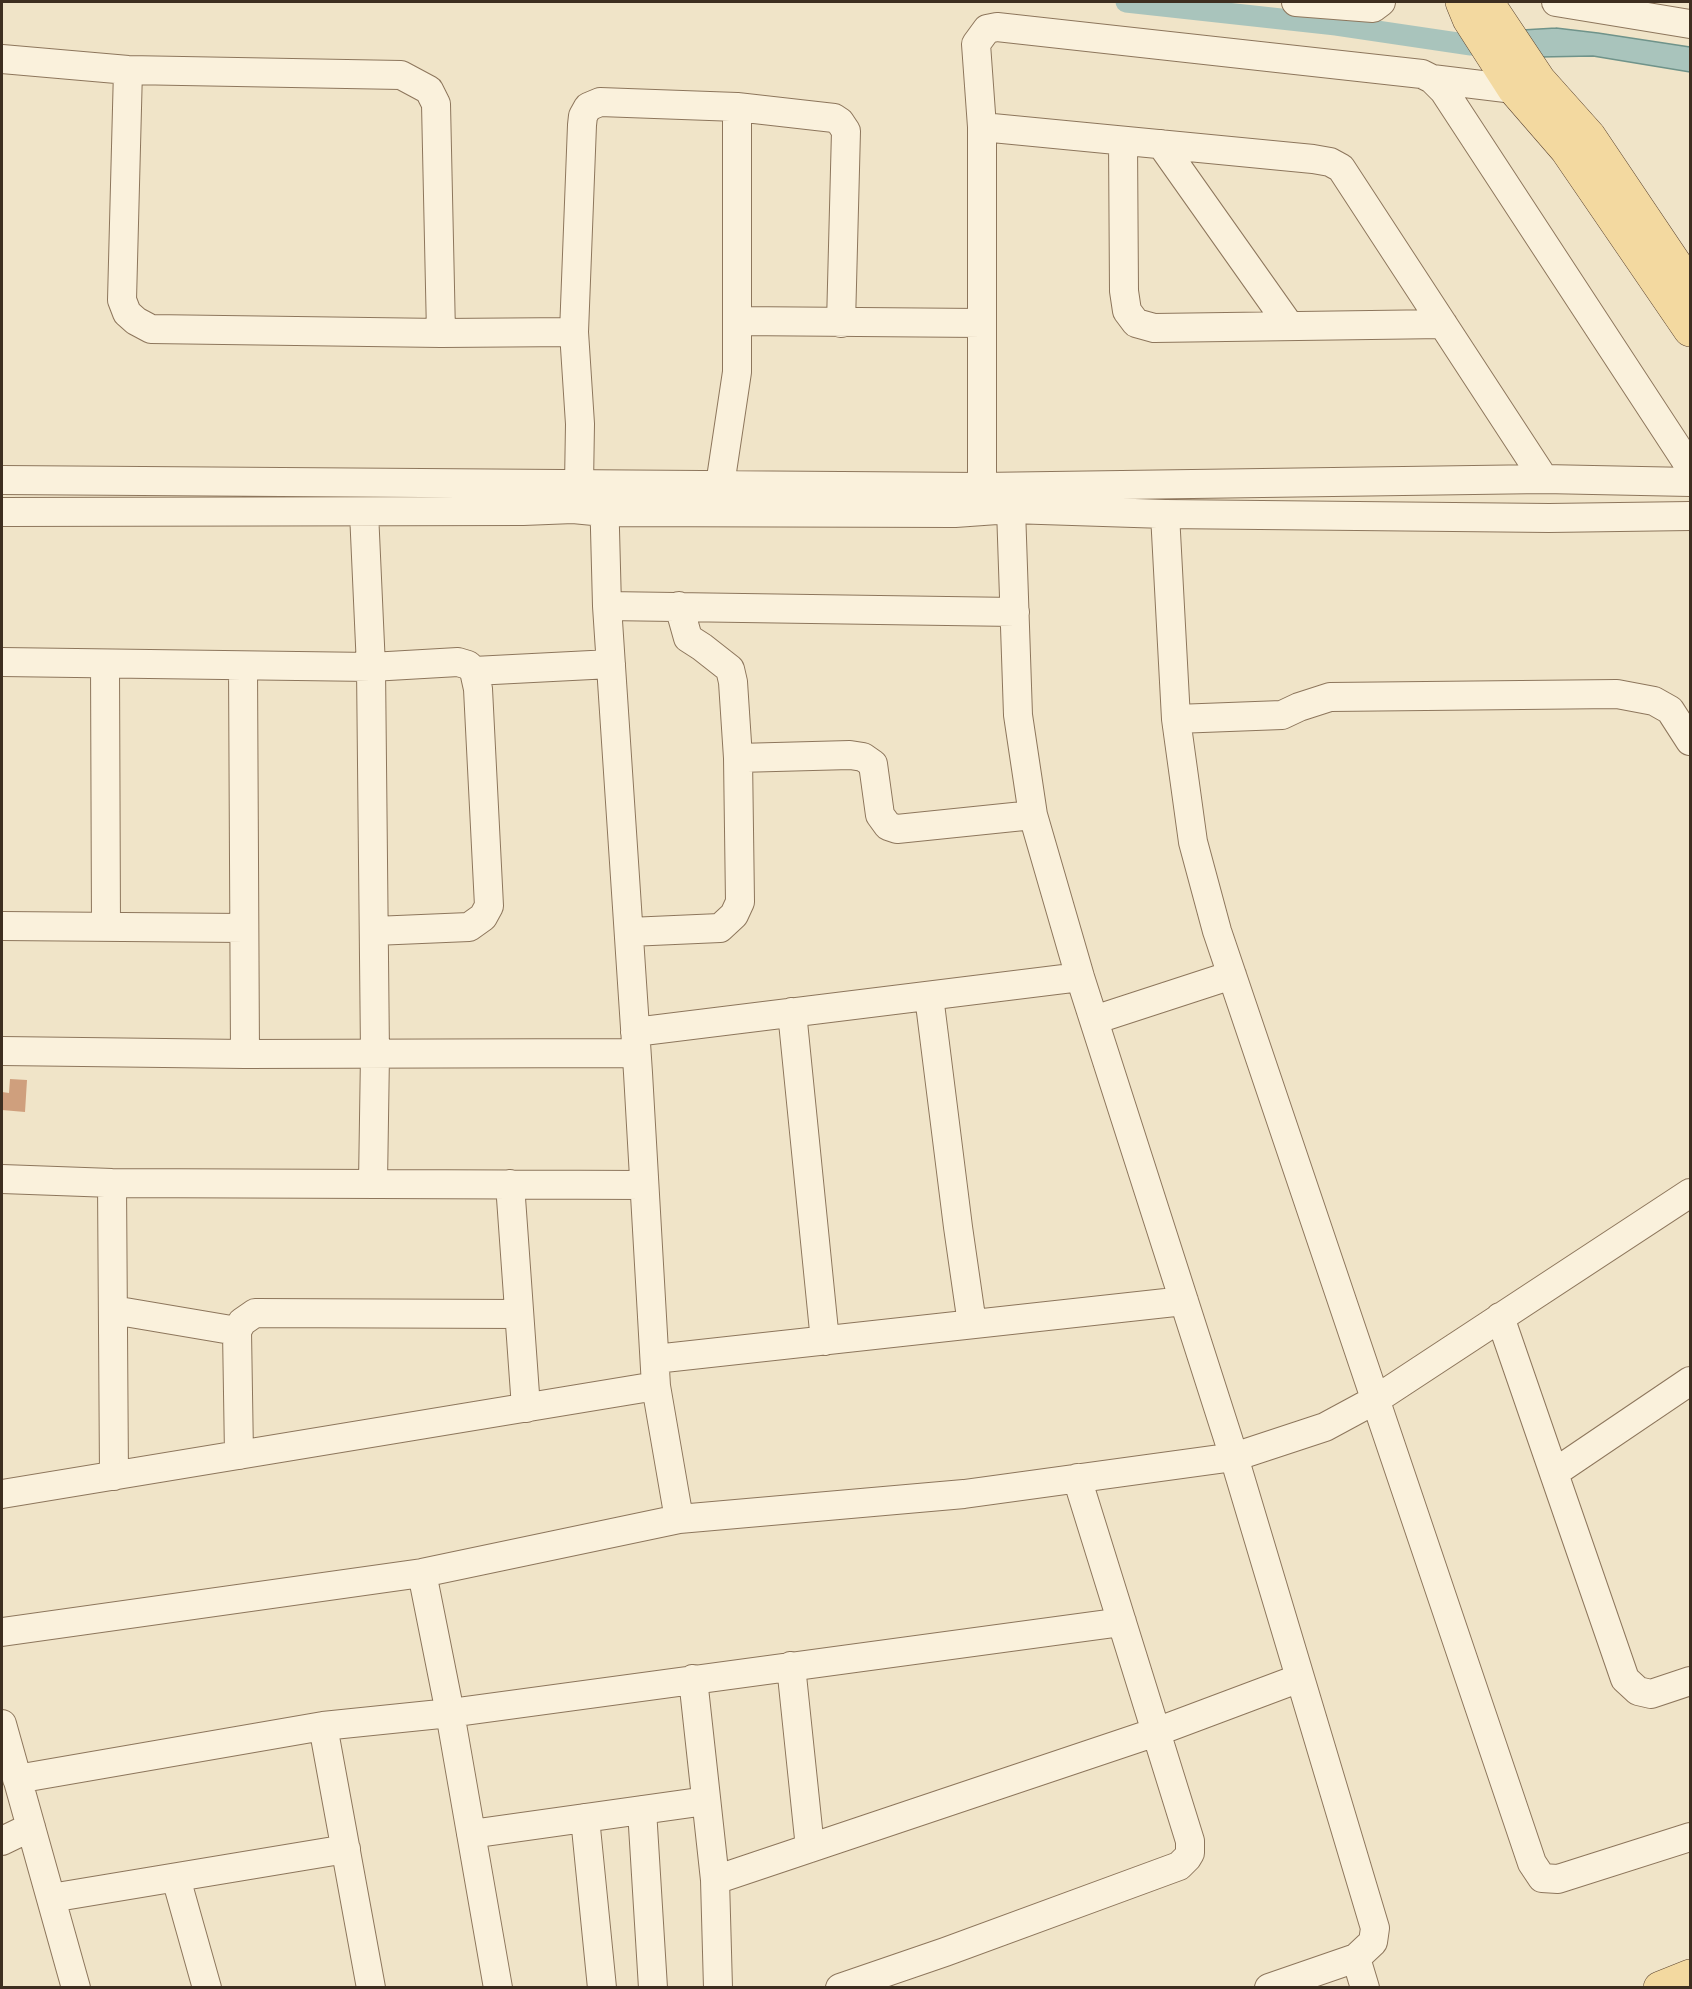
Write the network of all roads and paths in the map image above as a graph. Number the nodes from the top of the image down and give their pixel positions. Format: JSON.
{"nodes":[{"id":1,"x":1296,"y":2,"type":"edge"},
{"id":2,"x":1381,"y":2,"type":"edge"},
{"id":3,"x":1556,"y":2,"type":"edge"},
{"id":4,"x":1479,"y":11,"type":"edge"},
{"id":5,"x":1690,"y":24,"type":"edge"},
{"id":6,"x":2,"y":59,"type":"edge"},
{"id":7,"x":128,"y":70,"type":"junction"},
{"id":8,"x":1521,"y":76,"type":"junction"},
{"id":9,"x":1432,"y":79,"type":"junction"},
{"id":10,"x":737,"y":107,"type":"junction"},
{"id":11,"x":982,"y":127,"type":"junction"},
{"id":12,"x":1123,"y":141,"type":"junction"},
{"id":13,"x":1161,"y":144,"type":"junction"},
{"id":14,"x":1690,"y":286,"type":"edge"},
{"id":15,"x":737,"y":321,"type":"junction"},
{"id":16,"x":841,"y":323,"type":"junction"},
{"id":17,"x":981,"y":323,"type":"junction"},
{"id":18,"x":1443,"y":324,"type":"junction"},
{"id":19,"x":1288,"y":325,"type":"junction"},
{"id":20,"x":1690,"y":330,"type":"edge"},
{"id":21,"x":574,"y":332,"type":"junction"},
{"id":22,"x":441,"y":333,"type":"junction"},
{"id":23,"x":1690,"y":467,"type":"edge"},
{"id":24,"x":1544,"y":479,"type":"junction"},
{"id":25,"x":2,"y":480,"type":"edge"},
{"id":26,"x":1690,"y":482,"type":"edge"},
{"id":27,"x":720,"y":485,"type":"junction"},
{"id":28,"x":596,"y":493,"type":"junction"},
{"id":29,"x":982,"y":499,"type":"junction"},
{"id":30,"x":1011,"y":509,"type":"junction"},
{"id":31,"x":2,"y":512,"type":"edge"},
{"id":32,"x":364,"y":512,"type":"junction"},
{"id":33,"x":1165,"y":514,"type":"junction"},
{"id":34,"x":1690,"y":516,"type":"edge"},
{"id":35,"x":607,"y":606,"type":"junction"},
{"id":36,"x":679,"y":606,"type":"junction"},
{"id":37,"x":1015,"y":612,"type":"junction"},
{"id":38,"x":2,"y":662,"type":"edge"},
{"id":39,"x":105,"y":664,"type":"junction"},
{"id":40,"x":611,"y":664,"type":"junction"},
{"id":41,"x":243,"y":666,"type":"junction"},
{"id":42,"x":371,"y":667,"type":"junction"},
{"id":43,"x":474,"y":672,"type":"junction"},
{"id":44,"x":1176,"y":719,"type":"junction"},
{"id":45,"x":1690,"y":741,"type":"edge"},
{"id":46,"x":738,"y":758,"type":"junction"},
{"id":47,"x":1033,"y":815,"type":"junction"},
{"id":48,"x":2,"y":926,"type":"edge"},
{"id":49,"x":106,"y":927,"type":"junction"},
{"id":50,"x":244,"y":928,"type":"junction"},
{"id":51,"x":374,"y":931,"type":"junction"},
{"id":52,"x":629,"y":932,"type":"junction"},
{"id":53,"x":1232,"y":975,"type":"junction"},
{"id":54,"x":1080,"y":977,"type":"junction"},
{"id":55,"x":929,"y":996,"type":"junction"},
{"id":56,"x":792,"y":1012,"type":"junction"},
{"id":57,"x":1094,"y":1020,"type":"junction"},
{"id":58,"x":636,"y":1042,"type":"junction"},
{"id":59,"x":2,"y":1051,"type":"edge"},
{"id":60,"x":246,"y":1054,"type":"junction"},
{"id":61,"x":375,"y":1054,"type":"junction"},
{"id":62,"x":2,"y":1179,"type":"edge"},
{"id":63,"x":112,"y":1182,"type":"junction"},
{"id":64,"x":373,"y":1184,"type":"junction"},
{"id":65,"x":510,"y":1184,"type":"junction"},
{"id":66,"x":644,"y":1185,"type":"junction"},
{"id":67,"x":1690,"y":1193,"type":"edge"},
{"id":68,"x":1184,"y":1301,"type":"junction"},
{"id":69,"x":113,"y":1310,"type":"junction"},
{"id":70,"x":519,"y":1314,"type":"junction"},
{"id":71,"x":1500,"y":1317,"type":"junction"},
{"id":72,"x":972,"y":1324,"type":"junction"},
{"id":73,"x":237,"y":1331,"type":"junction"},
{"id":74,"x":825,"y":1341,"type":"junction"},
{"id":75,"x":655,"y":1373,"type":"junction"},
{"id":76,"x":1690,"y":1381,"type":"edge"},
{"id":77,"x":1375,"y":1400,"type":"junction"},
{"id":78,"x":526,"y":1408,"type":"junction"},
{"id":79,"x":239,"y":1455,"type":"junction"},
{"id":80,"x":1234,"y":1457,"type":"junction"},
{"id":81,"x":1554,"y":1473,"type":"junction"},
{"id":82,"x":114,"y":1476,"type":"junction"},
{"id":83,"x":1077,"y":1478,"type":"junction"},
{"id":84,"x":2,"y":1494,"type":"edge"},
{"id":85,"x":679,"y":1519,"type":"junction"},
{"id":86,"x":422,"y":1573,"type":"junction"},
{"id":87,"x":1122,"y":1622,"type":"junction"},
{"id":88,"x":2,"y":1632,"type":"edge"},
{"id":89,"x":791,"y":1666,"type":"junction"},
{"id":90,"x":1300,"y":1678,"type":"junction"},
{"id":91,"x":693,"y":1679,"type":"junction"},
{"id":92,"x":1690,"y":1681,"type":"edge"},
{"id":93,"x":450,"y":1713,"type":"junction"},
{"id":94,"x":2,"y":1724,"type":"edge"},
{"id":95,"x":323,"y":1726,"type":"junction"},
{"id":96,"x":1156,"y":1732,"type":"junction"},
{"id":97,"x":17,"y":1779,"type":"junction"},
{"id":98,"x":706,"y":1801,"type":"junction"},
{"id":99,"x":642,"y":1810,"type":"junction"},
{"id":100,"x":585,"y":1818,"type":"junction"},
{"id":101,"x":31,"y":1827,"type":"junction"},
{"id":102,"x":471,"y":1834,"type":"junction"},
{"id":103,"x":1690,"y":1837,"type":"edge"},
{"id":104,"x":2,"y":1841,"type":"edge"},
{"id":105,"x":810,"y":1848,"type":"junction"},
{"id":106,"x":346,"y":1849,"type":"junction"},
{"id":107,"x":176,"y":1878,"type":"junction"},
{"id":108,"x":715,"y":1880,"type":"junction"},
{"id":109,"x":51,"y":1898,"type":"junction"},
{"id":110,"x":1356,"y":1958,"type":"junction"},
{"id":111,"x":1690,"y":1976,"type":"edge"},
{"id":112,"x":76,"y":1988,"type":"edge"},
{"id":113,"x":207,"y":1988,"type":"edge"},
{"id":114,"x":371,"y":1988,"type":"edge"},
{"id":115,"x":498,"y":1988,"type":"edge"},
{"id":116,"x":602,"y":1988,"type":"edge"},
{"id":117,"x":653,"y":1988,"type":"edge"},
{"id":118,"x":718,"y":1988,"type":"edge"},
{"id":119,"x":840,"y":1988,"type":"edge"},
{"id":120,"x":1269,"y":1988,"type":"edge"},
{"id":121,"x":1365,"y":1988,"type":"edge"},
{"id":122,"x":1660,"y":1988,"type":"edge"}],
"edges":[{"from":1,"to":2,"type":"street"},
{"from":3,"to":5,"type":"street"},
{"from":4,"to":8,"type":"main road"},
{"from":6,"to":7,"type":"street"},
{"from":7,"to":22,"type":"street"},
{"from":7,"to":22,"type":"street"},
{"from":8,"to":9,"type":"street"},
{"from":8,"to":14,"type":"main road"},
{"from":8,"to":20,"type":"main road"},
{"from":9,"to":11,"type":"street"},
{"from":9,"to":23,"type":"street"},
{"from":10,"to":15,"type":"street"},
{"from":10,"to":16,"type":"street"},
{"from":10,"to":21,"type":"street"},
{"from":11,"to":12,"type":"street"},
{"from":11,"to":17,"type":"street"},
{"from":12,"to":13,"type":"street"},
{"from":12,"to":19,"type":"street"},
{"from":13,"to":18,"type":"street"},
{"from":13,"to":19,"type":"street"},
{"from":15,"to":16,"type":"street"},
{"from":15,"to":27,"type":"street"},
{"from":16,"to":17,"type":"street"},
{"from":17,"to":29,"type":"street"},
{"from":18,"to":19,"type":"street"},
{"from":18,"to":24,"type":"street"},
{"from":21,"to":22,"type":"street"},
{"from":21,"to":28,"type":"street"},
{"from":24,"to":26,"type":"street"},
{"from":24,"to":29,"type":"street"},
{"from":25,"to":28,"type":"street"},
{"from":27,"to":28,"type":"street"},
{"from":27,"to":29,"type":"street"},
{"from":28,"to":29,"type":"street"},
{"from":28,"to":32,"type":"street"},
{"from":28,"to":35,"type":"street"},
{"from":29,"to":30,"type":"street"},
{"from":30,"to":33,"type":"street"},
{"from":30,"to":37,"type":"street"},
{"from":31,"to":32,"type":"street"},
{"from":32,"to":42,"type":"street"},
{"from":33,"to":34,"type":"street"},
{"from":33,"to":44,"type":"street"},
{"from":35,"to":36,"type":"street"},
{"from":35,"to":40,"type":"street"},
{"from":36,"to":37,"type":"street"},
{"from":36,"to":46,"type":"street"},
{"from":37,"to":47,"type":"street"},
{"from":38,"to":39,"type":"street"},
{"from":39,"to":41,"type":"street"},
{"from":39,"to":49,"type":"street"},
{"from":40,"to":43,"type":"street"},
{"from":40,"to":52,"type":"street"},
{"from":41,"to":42,"type":"street"},
{"from":41,"to":50,"type":"street"},
{"from":42,"to":43,"type":"street"},
{"from":42,"to":51,"type":"street"},
{"from":43,"to":51,"type":"street"},
{"from":44,"to":45,"type":"street"},
{"from":44,"to":53,"type":"street"},
{"from":46,"to":47,"type":"street"},
{"from":46,"to":52,"type":"street"},
{"from":47,"to":54,"type":"street"},
{"from":48,"to":49,"type":"street"},
{"from":49,"to":50,"type":"street"},
{"from":50,"to":60,"type":"street"},
{"from":51,"to":61,"type":"street"},
{"from":52,"to":58,"type":"street"},
{"from":53,"to":57,"type":"street"},
{"from":53,"to":77,"type":"street"},
{"from":54,"to":55,"type":"street"},
{"from":54,"to":57,"type":"street"},
{"from":55,"to":56,"type":"street"},
{"from":55,"to":72,"type":"street"},
{"from":56,"to":58,"type":"street"},
{"from":56,"to":74,"type":"street"},
{"from":57,"to":68,"type":"street"},
{"from":58,"to":61,"type":"street"},
{"from":58,"to":66,"type":"street"},
{"from":59,"to":60,"type":"street"},
{"from":60,"to":61,"type":"street"},
{"from":61,"to":64,"type":"street"},
{"from":62,"to":63,"type":"street"},
{"from":63,"to":64,"type":"street"},
{"from":63,"to":69,"type":"street"},
{"from":64,"to":65,"type":"street"},
{"from":65,"to":66,"type":"street"},
{"from":65,"to":70,"type":"street"},
{"from":66,"to":75,"type":"street"},
{"from":67,"to":71,"type":"street"},
{"from":68,"to":72,"type":"street"},
{"from":68,"to":80,"type":"street"},
{"from":69,"to":73,"type":"street"},
{"from":69,"to":82,"type":"street"},
{"from":70,"to":73,"type":"street"},
{"from":70,"to":78,"type":"street"},
{"from":71,"to":77,"type":"street"},
{"from":71,"to":81,"type":"street"},
{"from":72,"to":74,"type":"street"},
{"from":73,"to":79,"type":"street"},
{"from":74,"to":75,"type":"street"},
{"from":75,"to":78,"type":"street"},
{"from":75,"to":85,"type":"street"},
{"from":76,"to":81,"type":"street"},
{"from":77,"to":80,"type":"street"},
{"from":77,"to":103,"type":"street"},
{"from":78,"to":79,"type":"street"},
{"from":79,"to":82,"type":"street"},
{"from":80,"to":83,"type":"street"},
{"from":80,"to":90,"type":"street"},
{"from":81,"to":92,"type":"street"},
{"from":82,"to":84,"type":"street"},
{"from":83,"to":85,"type":"street"},
{"from":83,"to":87,"type":"street"},
{"from":85,"to":86,"type":"street"},
{"from":86,"to":88,"type":"street"},
{"from":86,"to":93,"type":"street"},
{"from":87,"to":89,"type":"street"},
{"from":87,"to":96,"type":"street"},
{"from":89,"to":91,"type":"street"},
{"from":89,"to":105,"type":"street"},
{"from":90,"to":96,"type":"street"},
{"from":90,"to":110,"type":"street"},
{"from":91,"to":93,"type":"street"},
{"from":91,"to":98,"type":"street"},
{"from":93,"to":95,"type":"street"},
{"from":93,"to":102,"type":"street"},
{"from":94,"to":97,"type":"street"},
{"from":95,"to":97,"type":"street"},
{"from":95,"to":106,"type":"street"},
{"from":96,"to":105,"type":"street"},
{"from":96,"to":119,"type":"street"},
{"from":97,"to":101,"type":"street"},
{"from":98,"to":99,"type":"street"},
{"from":98,"to":108,"type":"street"},
{"from":99,"to":100,"type":"street"},
{"from":99,"to":117,"type":"street"},
{"from":100,"to":102,"type":"street"},
{"from":100,"to":116,"type":"street"},
{"from":101,"to":104,"type":"street"},
{"from":101,"to":109,"type":"street"},
{"from":102,"to":115,"type":"street"},
{"from":105,"to":108,"type":"street"},
{"from":106,"to":107,"type":"street"},
{"from":106,"to":114,"type":"street"},
{"from":107,"to":109,"type":"street"},
{"from":107,"to":113,"type":"street"},
{"from":108,"to":118,"type":"street"},
{"from":109,"to":112,"type":"street"},
{"from":110,"to":120,"type":"street"},
{"from":110,"to":121,"type":"street"},
{"from":111,"to":122,"type":"main road"}]}
